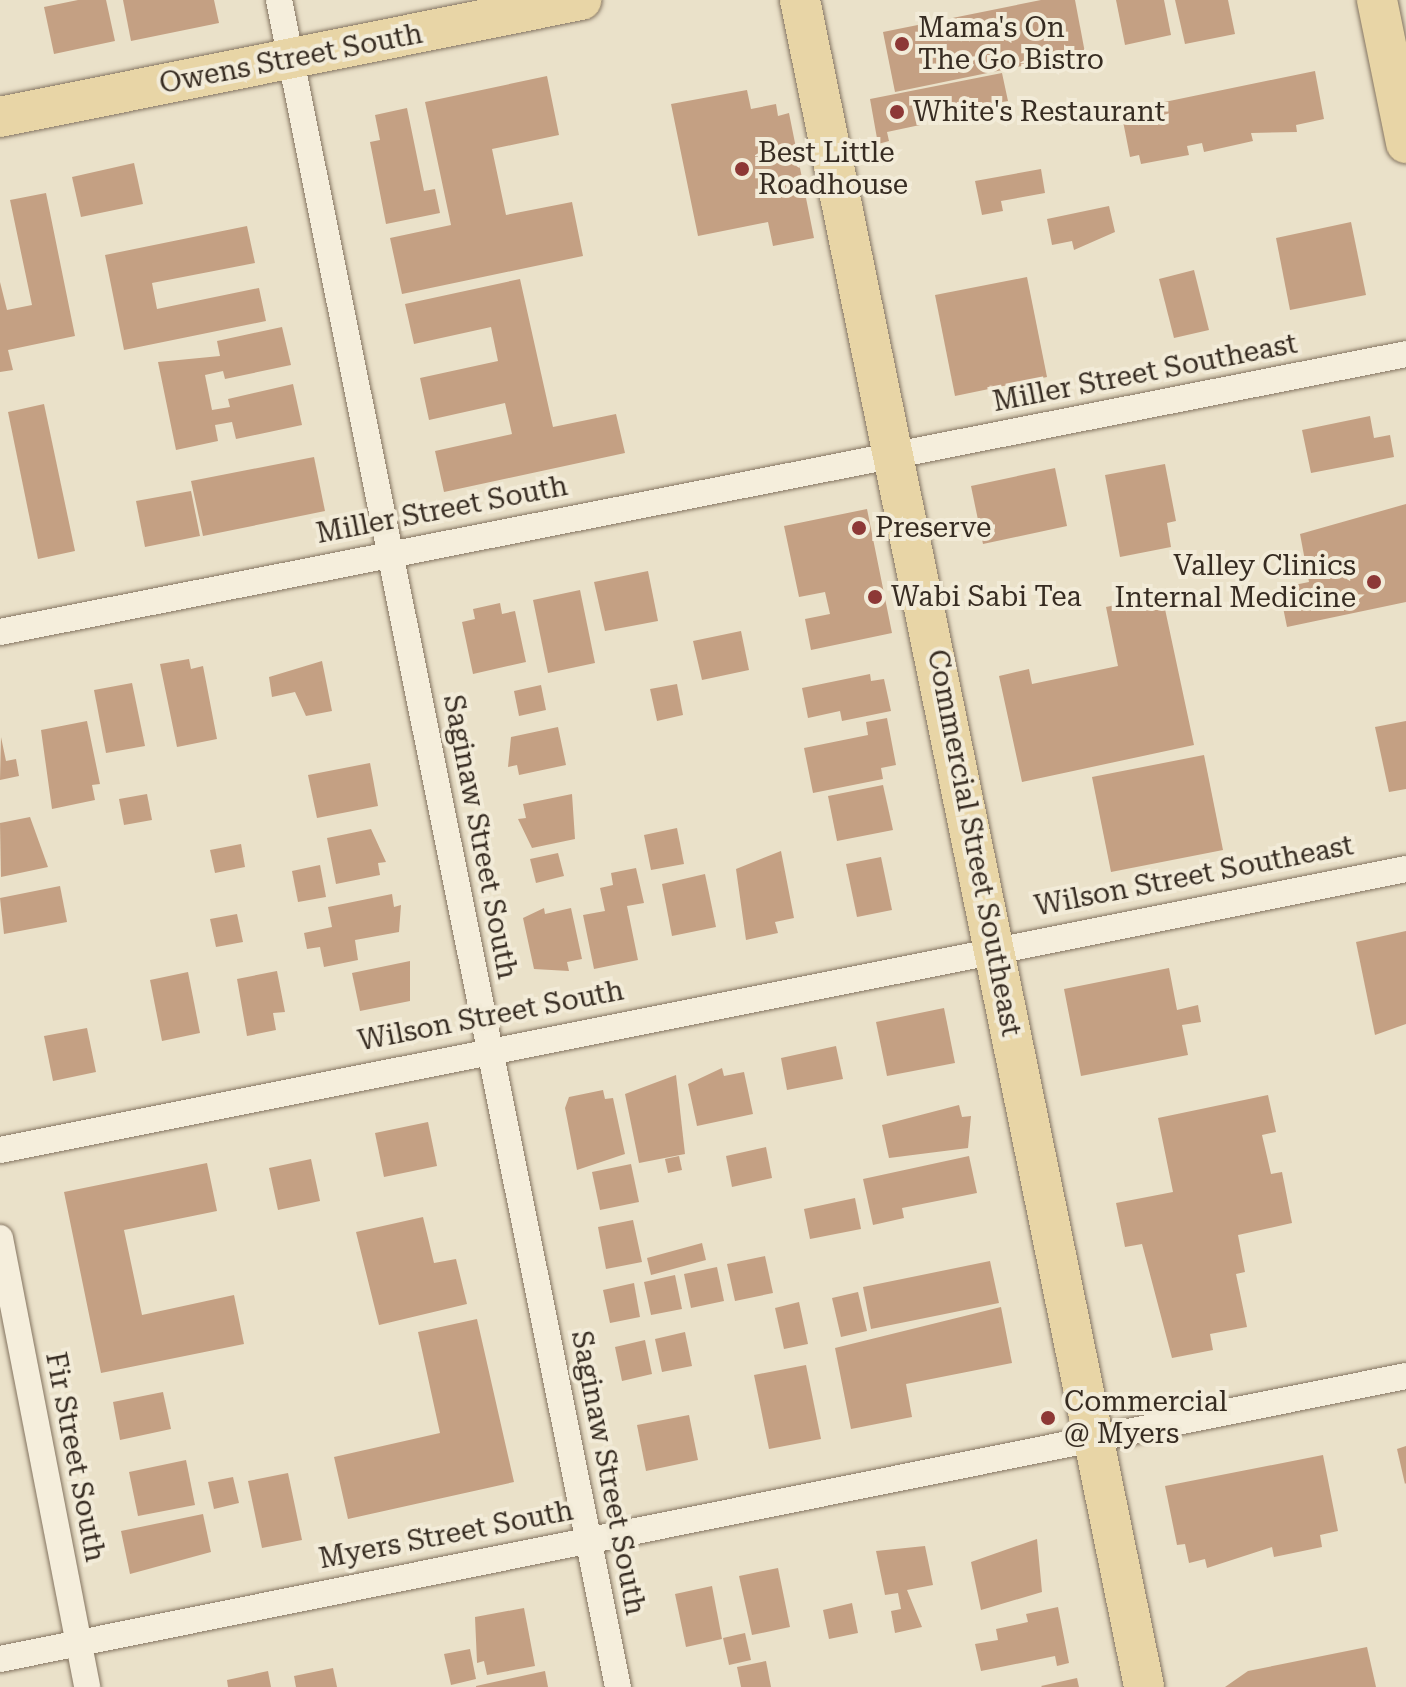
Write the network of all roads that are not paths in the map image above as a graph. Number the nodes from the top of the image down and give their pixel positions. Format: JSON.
{"nodes":[{"id":1,"x":279,"y":0,"type":"edge"},
{"id":2,"x":581,"y":0,"type":"edge"},
{"id":3,"x":800,"y":0,"type":"edge"},
{"id":4,"x":1377,"y":0,"type":"edge"},
{"id":5,"x":291,"y":60,"type":"junction"},
{"id":6,"x":0,"y":117,"type":"edge"},
{"id":7,"x":1406,"y":143,"type":"edge"},
{"id":8,"x":1406,"y":354,"type":"edge"},
{"id":9,"x":897,"y":454,"type":"junction"},
{"id":10,"x":390,"y":553,"type":"junction"},
{"id":11,"x":0,"y":632,"type":"edge"},
{"id":12,"x":1406,"y":869,"type":"edge"},
{"id":13,"x":994,"y":947,"type":"junction"},
{"id":14,"x":490,"y":1050,"type":"junction"},
{"id":15,"x":0,"y":1150,"type":"edge"},
{"id":16,"x":0,"y":1238,"type":"edge"},
{"id":17,"x":1406,"y":1376,"type":"edge"},
{"id":18,"x":1094,"y":1439,"type":"junction"},
{"id":19,"x":589,"y":1539,"type":"junction"},
{"id":20,"x":78,"y":1643,"type":"junction"},
{"id":21,"x":0,"y":1659,"type":"edge"},
{"id":22,"x":87,"y":1687,"type":"edge"},
{"id":23,"x":618,"y":1687,"type":"edge"},
{"id":24,"x":1144,"y":1687,"type":"edge"}],
"edges":[{"from":1,"to":5,"type":"street","name":"Saginaw Street South"},
{"from":2,"to":5,"type":"main road","name":"Owens Street South"},
{"from":3,"to":9,"type":"main road","name":"Commercial Street Southeast"},
{"from":4,"to":7,"type":"main road"},
{"from":5,"to":6,"type":"main road","name":"Owens Street South"},
{"from":5,"to":10,"type":"street","name":"Saginaw Street South"},
{"from":8,"to":9,"type":"street","name":"Miller Street Southeast"},
{"from":9,"to":10,"type":"street","name":"Miller Street South"},
{"from":9,"to":13,"type":"main road","name":"Commercial Street Southeast"},
{"from":10,"to":11,"type":"street","name":"Miller Street South"},
{"from":10,"to":14,"type":"street","name":"Saginaw Street South"},
{"from":12,"to":13,"type":"street","name":"Wilson Street Southeast"},
{"from":13,"to":14,"type":"street","name":"Wilson Street South"},
{"from":13,"to":18,"type":"main road","name":"Commercial Street Southeast"},
{"from":14,"to":15,"type":"street","name":"Wilson Street South"},
{"from":14,"to":19,"type":"street","name":"Saginaw Street South"},
{"from":16,"to":20,"type":"street","name":"Fir Street South"},
{"from":17,"to":18,"type":"street","name":"Myers Street South"},
{"from":18,"to":19,"type":"street","name":"Myers Street South"},
{"from":18,"to":24,"type":"main road","name":"Commercial Street Southeast"},
{"from":19,"to":20,"type":"street","name":"Myers Street South"},
{"from":19,"to":23,"type":"street","name":"Saginaw Street South"},
{"from":20,"to":21,"type":"street","name":"Myers Street South"},
{"from":20,"to":22,"type":"street","name":"Fir Street South"}]}
